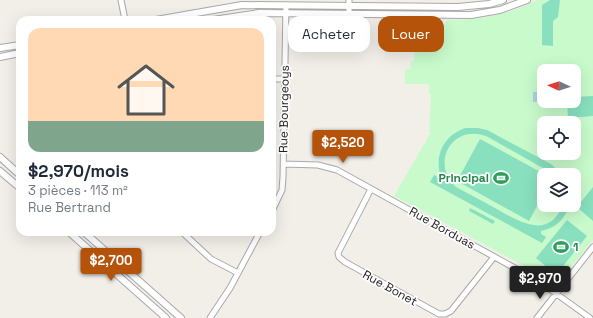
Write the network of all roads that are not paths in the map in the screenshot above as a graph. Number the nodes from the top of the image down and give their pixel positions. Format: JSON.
{"nodes":[{"id":1,"x":121,"y":0,"type":"edge"},
{"id":2,"x":503,"y":0,"type":"edge"},
{"id":3,"x":525,"y":0,"type":"edge"},
{"id":4,"x":349,"y":3,"type":"edge"},
{"id":5,"x":286,"y":5,"type":"junction"},
{"id":6,"x":285,"y":14,"type":"junction"},
{"id":7,"x":349,"y":15,"type":"junction"},
{"id":8,"x":124,"y":16,"type":"edge"},
{"id":9,"x":179,"y":16,"type":"edge"},
{"id":10,"x":239,"y":16,"type":"edge"},
{"id":11,"x":16,"y":46,"type":"edge"},
{"id":12,"x":0,"y":48,"type":"edge"},
{"id":13,"x":16,"y":54,"type":"edge"},
{"id":14,"x":0,"y":57,"type":"edge"},
{"id":15,"x":276,"y":79,"type":"edge"},
{"id":16,"x":285,"y":79,"type":"junction"},
{"id":17,"x":0,"y":157,"type":"edge"},
{"id":18,"x":284,"y":164,"type":"junction"},
{"id":19,"x":0,"y":170,"type":"edge"},
{"id":20,"x":16,"y":171,"type":"edge"},
{"id":21,"x":16,"y":184,"type":"edge"},
{"id":22,"x":371,"y":189,"type":"junction"},
{"id":23,"x":276,"y":203,"type":"edge"},
{"id":24,"x":74,"y":236,"type":"edge"},
{"id":25,"x":89,"y":236,"type":"edge"},
{"id":26,"x":189,"y":236,"type":"edge"},
{"id":27,"x":258,"y":236,"type":"edge"},
{"id":28,"x":593,"y":247,"type":"edge"},
{"id":29,"x":494,"y":257,"type":"junction"},
{"id":30,"x":238,"y":273,"type":"junction"},
{"id":31,"x":557,"y":293,"type":"junction"},
{"id":32,"x":166,"y":318,"type":"edge"},
{"id":33,"x":181,"y":318,"type":"edge"},
{"id":34,"x":210,"y":318,"type":"edge"},
{"id":35,"x":537,"y":318,"type":"edge"},
{"id":36,"x":590,"y":318,"type":"edge"}],
"edges":[{"from":1,"to":8,"type":"street"},
{"from":2,"to":4,"type":"street"},
{"from":3,"to":7,"type":"street"},
{"from":4,"to":5,"type":"street"},
{"from":4,"to":7,"type":"street"},
{"from":5,"to":6,"type":"street","name":"Rue Bourgeoys"},
{"from":5,"to":9,"type":"street"},
{"from":6,"to":7,"type":"street"},
{"from":6,"to":10,"type":"street"},
{"from":6,"to":16,"type":"street","name":"Rue Bourgeoys"},
{"from":11,"to":12,"type":"street"},
{"from":13,"to":14,"type":"street"},
{"from":15,"to":16,"type":"street"},
{"from":16,"to":18,"type":"street","name":"Rue Bourgeoys"},
{"from":17,"to":20,"type":"street"},
{"from":18,"to":22,"type":"street","name":"Rue Borduas"},
{"from":18,"to":23,"type":"street","name":"Rue Bourgeoys"},
{"from":19,"to":21,"type":"street"},
{"from":22,"to":29,"type":"street","name":"Rue Borduas"},
{"from":22,"to":29,"type":"street","name":"Rue Bonet"},
{"from":24,"to":32,"type":"street"},
{"from":25,"to":33,"type":"street"},
{"from":26,"to":30,"type":"street"},
{"from":27,"to":30,"type":"street"},
{"from":28,"to":31,"type":"street"},
{"from":29,"to":31,"type":"street","name":"Rue Borduas"},
{"from":30,"to":34,"type":"street"},
{"from":31,"to":35,"type":"street"},
{"from":31,"to":36,"type":"street","name":"Rue Borduas"}]}
